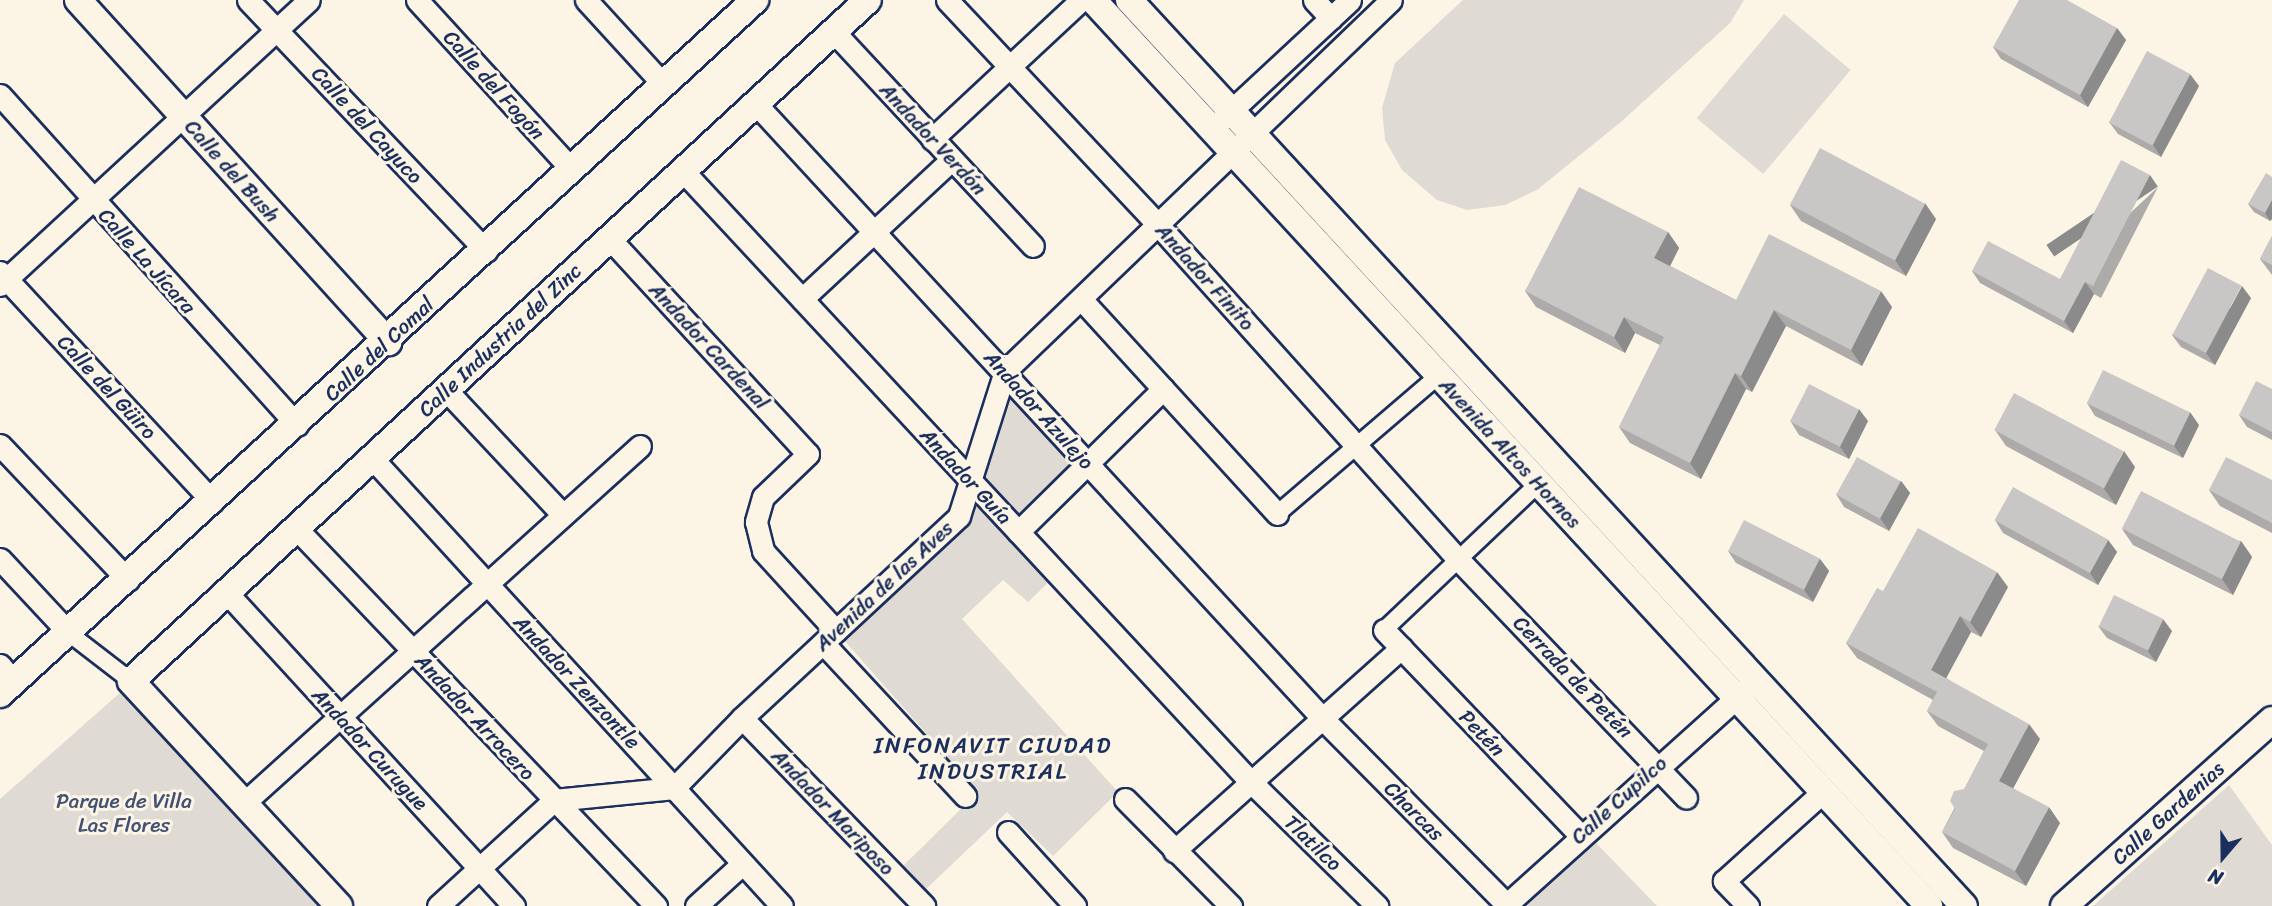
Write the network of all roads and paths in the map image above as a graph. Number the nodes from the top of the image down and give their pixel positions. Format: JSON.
{"nodes":[{"id":1,"x":78,"y":0,"type":"edge"},
{"id":2,"x":248,"y":0,"type":"edge"},
{"id":3,"x":309,"y":0,"type":"edge"},
{"id":4,"x":416,"y":0,"type":"edge"},
{"id":5,"x":586,"y":0,"type":"edge"},
{"id":6,"x":754,"y":0,"type":"edge"},
{"id":7,"x":868,"y":0,"type":"edge"},
{"id":8,"x":947,"y":0,"type":"edge"},
{"id":9,"x":1081,"y":0,"type":"edge"},
{"id":10,"x":1093,"y":0,"type":"edge"},
{"id":11,"x":1129,"y":0,"type":"edge"},
{"id":12,"x":1314,"y":0,"type":"edge"},
{"id":13,"x":1350,"y":0,"type":"edge"},
{"id":14,"x":1391,"y":0,"type":"edge"},
{"id":15,"x":1331,"y":18,"type":"junction"},
{"id":16,"x":276,"y":30,"type":"junction"},
{"id":17,"x":834,"y":32,"type":"junction"},
{"id":18,"x":1009,"y":68,"type":"junction"},
{"id":19,"x":664,"y":85,"type":"junction"},
{"id":20,"x":0,"y":95,"type":"edge"},
{"id":21,"x":756,"y":104,"type":"junction"},
{"id":22,"x":1233,"y":109,"type":"junction"},
{"id":23,"x":183,"y":117,"type":"junction"},
{"id":24,"x":1211,"y":129,"type":"junction"},
{"id":25,"x":1254,"y":133,"type":"junction"},
{"id":26,"x":932,"y":139,"type":"junction"},
{"id":27,"x":1234,"y":155,"type":"junction"},
{"id":28,"x":951,"y":160,"type":"junction"},
{"id":29,"x":572,"y":170,"type":"junction"},
{"id":30,"x":683,"y":171,"type":"junction"},
{"id":31,"x":92,"y":201,"type":"junction"},
{"id":32,"x":1159,"y":226,"type":"junction"},
{"id":33,"x":874,"y":232,"type":"junction"},
{"id":34,"x":610,"y":239,"type":"junction"},
{"id":35,"x":1033,"y":246,"type":"dead end"},
{"id":36,"x":486,"y":251,"type":"junction"},
{"id":37,"x":2,"y":279,"type":"edge"},
{"id":38,"x":802,"y":299,"type":"junction"},
{"id":39,"x":1081,"y":299,"type":"junction"},
{"id":40,"x":388,"y":342,"type":"junction"},
{"id":41,"x":1005,"y":371,"type":"junction"},
{"id":42,"x":1437,"y":377,"type":"junction"},
{"id":43,"x":1163,"y":389,"type":"junction"},
{"id":44,"x":446,"y":390,"type":"junction"},
{"id":45,"x":297,"y":425,"type":"junction"},
{"id":46,"x":0,"y":445,"type":"edge"},
{"id":47,"x":1356,"y":445,"type":"junction"},
{"id":48,"x":640,"y":446,"type":"dead end"},
{"id":49,"x":372,"y":458,"type":"junction"},
{"id":50,"x":1086,"y":462,"type":"junction"},
{"id":51,"x":972,"y":482,"type":"junction"},
{"id":52,"x":1539,"y":483,"type":"junction"},
{"id":53,"x":213,"y":502,"type":"junction"},
{"id":54,"x":1277,"y":514,"type":"joint"},
{"id":55,"x":563,"y":515,"type":"junction"},
{"id":56,"x":294,"y":526,"type":"junction"},
{"id":57,"x":1018,"y":532,"type":"junction"},
{"id":58,"x":0,"y":559,"type":"edge"},
{"id":59,"x":1458,"y":559,"type":"junction"},
{"id":60,"x":128,"y":580,"type":"junction"},
{"id":61,"x":487,"y":584,"type":"junction"},
{"id":62,"x":227,"y":593,"type":"junction"},
{"id":63,"x":1384,"y":630,"type":"joint"},
{"id":64,"x":70,"y":634,"type":"junction"},
{"id":65,"x":829,"y":637,"type":"junction"},
{"id":66,"x":1401,"y":648,"type":"junction"},
{"id":67,"x":411,"y":649,"type":"junction"},
{"id":68,"x":5,"y":680,"type":"edge"},
{"id":69,"x":1756,"y":680,"type":"junction"},
{"id":70,"x":131,"y":681,"type":"junction"},
{"id":71,"x":1736,"y":698,"type":"junction"},
{"id":72,"x":339,"y":715,"type":"junction"},
{"id":73,"x":1321,"y":717,"type":"junction"},
{"id":74,"x":742,"y":718,"type":"junction"},
{"id":75,"x":2272,"y":720,"type":"edge"},
{"id":76,"x":1658,"y":765,"type":"junction"},
{"id":77,"x":1250,"y":780,"type":"junction"},
{"id":78,"x":674,"y":788,"type":"junction"},
{"id":79,"x":1825,"y":791,"type":"junction"},
{"id":80,"x":965,"y":796,"type":"dead end"},
{"id":81,"x":1686,"y":798,"type":"dead end"},
{"id":82,"x":1125,"y":799,"type":"dead end"},
{"id":83,"x":554,"y":800,"type":"junction"},
{"id":84,"x":244,"y":803,"type":"junction"},
{"id":85,"x":1008,"y":832,"type":"dead end"},
{"id":86,"x":1580,"y":835,"type":"junction"},
{"id":87,"x":1174,"y":851,"type":"junction"},
{"id":88,"x":742,"y":863,"type":"junction"},
{"id":89,"x":480,"y":869,"type":"junction"},
{"id":90,"x":654,"y":905,"type":"edge"},
{"id":91,"x":1506,"y":905,"type":"edge"},
{"id":92,"x":339,"y":906,"type":"edge"},
{"id":93,"x":438,"y":906,"type":"edge"},
{"id":94,"x":514,"y":906,"type":"edge"},
{"id":95,"x":696,"y":906,"type":"edge"},
{"id":96,"x":782,"y":906,"type":"edge"},
{"id":97,"x":924,"y":906,"type":"edge"},
{"id":98,"x":1075,"y":906,"type":"edge"},
{"id":99,"x":1231,"y":906,"type":"edge"},
{"id":100,"x":1377,"y":906,"type":"edge"},
{"id":101,"x":1748,"y":906,"type":"edge"},
{"id":102,"x":1929,"y":906,"type":"edge"},
{"id":103,"x":1964,"y":906,"type":"edge"},
{"id":104,"x":2064,"y":906,"type":"edge"}],
"edges":[{"from":1,"to":23,"type":"street","name":"Calle del Bush"},
{"from":2,"to":16,"type":"street","name":"Calle del Cayuco"},
{"from":3,"to":16,"type":"street"},
{"from":4,"to":29,"type":"street","name":"Calle del Fogón"},
{"from":5,"to":19,"type":"street"},
{"from":6,"to":19,"type":"street","name":"Calle del Comal"},
{"from":7,"to":17,"type":"street","name":"Calle Industria del Zinc"},
{"from":8,"to":18,"type":"street","name":"Andador Finito"},
{"from":9,"to":18,"type":"street"},
{"from":10,"to":24,"type":"street","name":"Avenida Altos Hornos"},
{"from":11,"to":22,"type":"street","name":"Avenida Altos Hornos"},
{"from":12,"to":15,"type":"street"},
{"from":13,"to":15,"type":"street"},
{"from":14,"to":25,"type":"street","name":"Avenida de las Aves"},
{"from":15,"to":22,"type":"street"},
{"from":16,"to":23,"type":"street"},
{"from":16,"to":36,"type":"street","name":"Calle del Cayuco"},
{"from":17,"to":21,"type":"street","name":"Calle Industria del Zinc"},
{"from":17,"to":26,"type":"street","name":"Andador Verdón"},
{"from":18,"to":26,"type":"street"},
{"from":18,"to":32,"type":"street","name":"Andador Finito"},
{"from":19,"to":29,"type":"street","name":"Calle del Comal"},
{"from":20,"to":31,"type":"street","name":"Calle La Jícara"},
{"from":21,"to":30,"type":"street","name":"Calle Industria del Zinc"},
{"from":21,"to":33,"type":"street","name":"Andador Azulejo"},
{"from":22,"to":24,"type":"street"},
{"from":22,"to":25,"type":"street","name":"Avenida Altos Hornos"},
{"from":23,"to":31,"type":"street"},
{"from":23,"to":40,"type":"street","name":"Calle del Bush"},
{"from":24,"to":27,"type":"street","name":"Avenida Altos Hornos"},
{"from":25,"to":27,"type":"street","name":"Avenida de las Aves"},
{"from":25,"to":69,"type":"street","name":"Avenida Altos Hornos"},
{"from":26,"to":28,"type":"street","name":"Andador Verdón"},
{"from":27,"to":32,"type":"street","name":"Avenida de las Aves"},
{"from":27,"to":42,"type":"street","name":"Avenida Altos Hornos"},
{"from":28,"to":33,"type":"street"},
{"from":28,"to":35,"type":"street","name":"Andador Verdón"},
{"from":29,"to":36,"type":"street","name":"Calle del Comal"},
{"from":30,"to":34,"type":"street","name":"Calle Industria del Zinc"},
{"from":30,"to":38,"type":"street","name":"Andador Guía"},
{"from":31,"to":37,"type":"street"},
{"from":31,"to":45,"type":"street","name":"Calle La Jícara"},
{"from":32,"to":39,"type":"street","name":"Avenida de las Aves"},
{"from":32,"to":47,"type":"street","name":"Andador Finito"},
{"from":33,"to":38,"type":"street"},
{"from":33,"to":41,"type":"street","name":"Andador Azulejo"},
{"from":34,"to":44,"type":"street","name":"Calle Industria del Zinc"},
{"from":34,"to":65,"type":"street","name":"Andador Cardenal"},
{"from":36,"to":40,"type":"street","name":"Calle del Comal"},
{"from":37,"to":53,"type":"street","name":"Calle del Güiro"},
{"from":38,"to":51,"type":"street","name":"Andador Guía"},
{"from":39,"to":41,"type":"street","name":"Avenida de las Aves"},
{"from":39,"to":43,"type":"street"},
{"from":40,"to":45,"type":"street","name":"Calle del Comal"},
{"from":41,"to":50,"type":"street","name":"Andador Azulejo"},
{"from":41,"to":51,"type":"street","name":"Avenida de las Aves"},
{"from":42,"to":47,"type":"street"},
{"from":42,"to":52,"type":"street","name":"Avenida Altos Hornos"},
{"from":43,"to":50,"type":"street"},
{"from":43,"to":54,"type":"street"},
{"from":44,"to":49,"type":"street","name":"Calle Industria del Zinc"},
{"from":44,"to":55,"type":"street"},
{"from":45,"to":53,"type":"street","name":"Calle del Comal"},
{"from":46,"to":60,"type":"street"},
{"from":47,"to":54,"type":"street"},
{"from":47,"to":59,"type":"street","name":"Andador Finito"},
{"from":48,"to":55,"type":"street"},
{"from":49,"to":56,"type":"street","name":"Calle Industria del Zinc"},
{"from":49,"to":61,"type":"street","name":"Andador Zenzontle"},
{"from":50,"to":57,"type":"street"},
{"from":50,"to":73,"type":"street","name":"Andador Azulejo"},
{"from":51,"to":57,"type":"street","name":"Andador Guía"},
{"from":51,"to":65,"type":"street","name":"Avenida de las Aves"},
{"from":52,"to":59,"type":"street"},
{"from":52,"to":71,"type":"street","name":"Avenida Altos Hornos"},
{"from":53,"to":60,"type":"street","name":"Calle del Comal"},
{"from":55,"to":61,"type":"street"},
{"from":56,"to":62,"type":"street","name":"Calle Industria del Zinc"},
{"from":56,"to":67,"type":"street","name":"Andador Arrocero"},
{"from":57,"to":77,"type":"street","name":"Andador Guía"},
{"from":58,"to":64,"type":"street"},
{"from":59,"to":63,"type":"street"},
{"from":59,"to":76,"type":"street","name":"Cerrada de Petén"},
{"from":60,"to":64,"type":"street","name":"Calle del Comal"},
{"from":61,"to":67,"type":"street"},
{"from":61,"to":78,"type":"street","name":"Andador Zenzontle"},
{"from":62,"to":70,"type":"street","name":"Calle Industria del Zinc"},
{"from":62,"to":72,"type":"street","name":"Andador Curugue"},
{"from":63,"to":66,"type":"street","name":"Petén"},
{"from":64,"to":68,"type":"street","name":"Calle del Comal"},
{"from":64,"to":70,"type":"street"},
{"from":65,"to":74,"type":"street","name":"Avenida de las Aves"},
{"from":65,"to":80,"type":"street"},
{"from":66,"to":73,"type":"street"},
{"from":66,"to":86,"type":"street","name":"Petén"},
{"from":67,"to":72,"type":"street"},
{"from":67,"to":83,"type":"street","name":"Andador Arrocero"},
{"from":69,"to":71,"type":"street","name":"Calle Cupilco"},
{"from":69,"to":103,"type":"street","name":"Avenida Altos Hornos"},
{"from":70,"to":84,"type":"street"},
{"from":71,"to":76,"type":"street","name":"Calle Cupilco"},
{"from":71,"to":79,"type":"street","name":"Avenida Altos Hornos"},
{"from":72,"to":84,"type":"street"},
{"from":72,"to":89,"type":"street","name":"Andador Curugue"},
{"from":73,"to":77,"type":"street"},
{"from":73,"to":91,"type":"street","name":"Charcas"},
{"from":74,"to":78,"type":"street","name":"Avenida de las Aves"},
{"from":74,"to":97,"type":"street","name":"Andador Mariposo"},
{"from":75,"to":104,"type":"street","name":"Calle Gardenias"},
{"from":76,"to":81,"type":"street","name":"Cerrada de Petén"},
{"from":76,"to":86,"type":"street","name":"Calle Cupilco"},
{"from":77,"to":87,"type":"street"},
{"from":77,"to":100,"type":"street","name":"Tlatilco"},
{"from":78,"to":83,"type":"street"},
{"from":78,"to":88,"type":"street","name":"Andador Zenzontle"},
{"from":79,"to":101,"type":"street"},
{"from":79,"to":102,"type":"street","name":"Avenida Altos Hornos"},
{"from":82,"to":87,"type":"street"},
{"from":83,"to":89,"type":"street"},
{"from":83,"to":90,"type":"street","name":"Andador Arrocero"},
{"from":84,"to":92,"type":"street"},
{"from":85,"to":98,"type":"street"},
{"from":86,"to":91,"type":"street","name":"Calle Cupilco"},
{"from":87,"to":99,"type":"street"},
{"from":88,"to":95,"type":"street"},
{"from":88,"to":96,"type":"street","name":"Andador Zenzontle"},
{"from":89,"to":93,"type":"street"},
{"from":89,"to":94,"type":"street","name":"Andador Curugue"}]}
